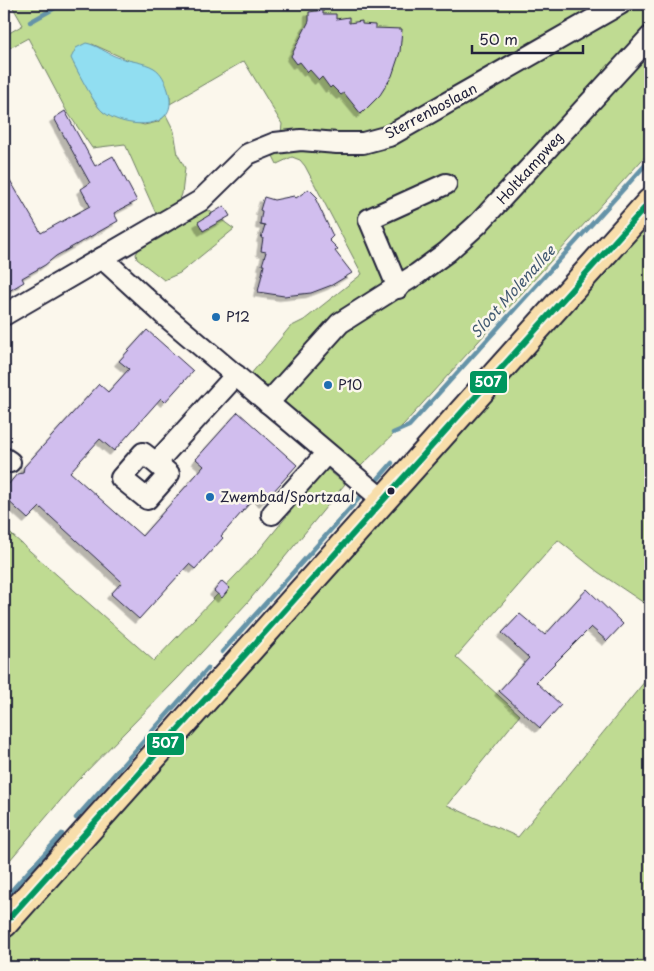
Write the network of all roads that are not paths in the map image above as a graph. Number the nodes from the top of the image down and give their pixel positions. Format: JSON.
{"nodes":[{"id":1,"x":620,"y":4,"type":"edge"},
{"id":2,"x":650,"y":36,"type":"edge"},
{"id":3,"x":446,"y":184,"type":"dead end"},
{"id":4,"x":650,"y":202,"type":"edge"},
{"id":5,"x":102,"y":258,"type":"junction"},
{"id":6,"x":398,"y":288,"type":"junction"},
{"id":7,"x":4,"y":315,"type":"edge"},
{"id":8,"x":236,"y":375,"type":"junction"},
{"id":9,"x":268,"y":403,"type":"junction"},
{"id":10,"x":326,"y":454,"type":"junction"},
{"id":11,"x":156,"y":464,"type":"dead end"},
{"id":12,"x":383,"y":500,"type":"junction"},
{"id":13,"x":272,"y":514,"type":"dead end"},
{"id":14,"x":4,"y":924,"type":"edge"}],
"edges":[{"from":1,"to":5,"type":"street","name":"Sterrenboslaan"},
{"from":2,"to":6,"type":"street","name":"Holtkampweg"},
{"from":3,"to":6,"type":"street"},
{"from":4,"to":12,"type":"main road"},
{"from":5,"to":7,"type":"street","name":"Sterrenboslaan"},
{"from":5,"to":8,"type":"street"},
{"from":6,"to":9,"type":"street","name":"Holtkampweg"},
{"from":8,"to":9,"type":"street"},
{"from":8,"to":11,"type":"street"},
{"from":9,"to":10,"type":"street"},
{"from":10,"to":12,"type":"street"},
{"from":10,"to":13,"type":"street"},
{"from":12,"to":14,"type":"main road"}]}
